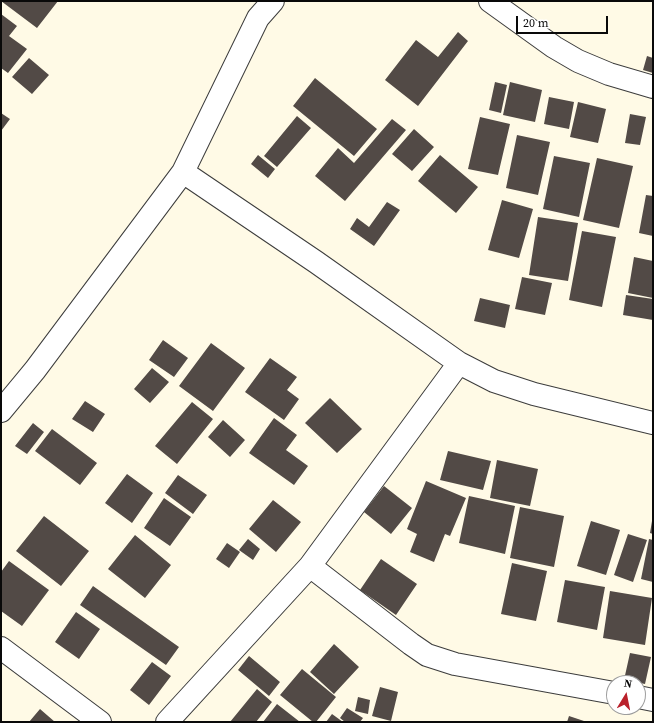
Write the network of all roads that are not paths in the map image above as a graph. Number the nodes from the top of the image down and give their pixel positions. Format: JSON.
{"nodes":[{"id":1,"x":273,"y":1,"type":"edge"},
{"id":2,"x":490,"y":1,"type":"edge"},
{"id":3,"x":653,"y":87,"type":"edge"},
{"id":4,"x":183,"y":172,"type":"junction"},
{"id":5,"x":459,"y":363,"type":"junction"},
{"id":6,"x":1,"y":411,"type":"edge"},
{"id":7,"x":653,"y":423,"type":"edge"},
{"id":8,"x":310,"y":566,"type":"junction"},
{"id":9,"x":1,"y":648,"type":"edge"},
{"id":10,"x":606,"y":692,"type":"edge"},
{"id":11,"x":100,"y":722,"type":"edge"},
{"id":12,"x":167,"y":722,"type":"edge"}],
"edges":[{"from":1,"to":4,"type":"street"},
{"from":2,"to":3,"type":"street"},
{"from":4,"to":5,"type":"street"},
{"from":4,"to":6,"type":"street"},
{"from":5,"to":7,"type":"street"},
{"from":5,"to":8,"type":"street"},
{"from":8,"to":10,"type":"street"},
{"from":8,"to":12,"type":"street"},
{"from":9,"to":11,"type":"street"}]}
